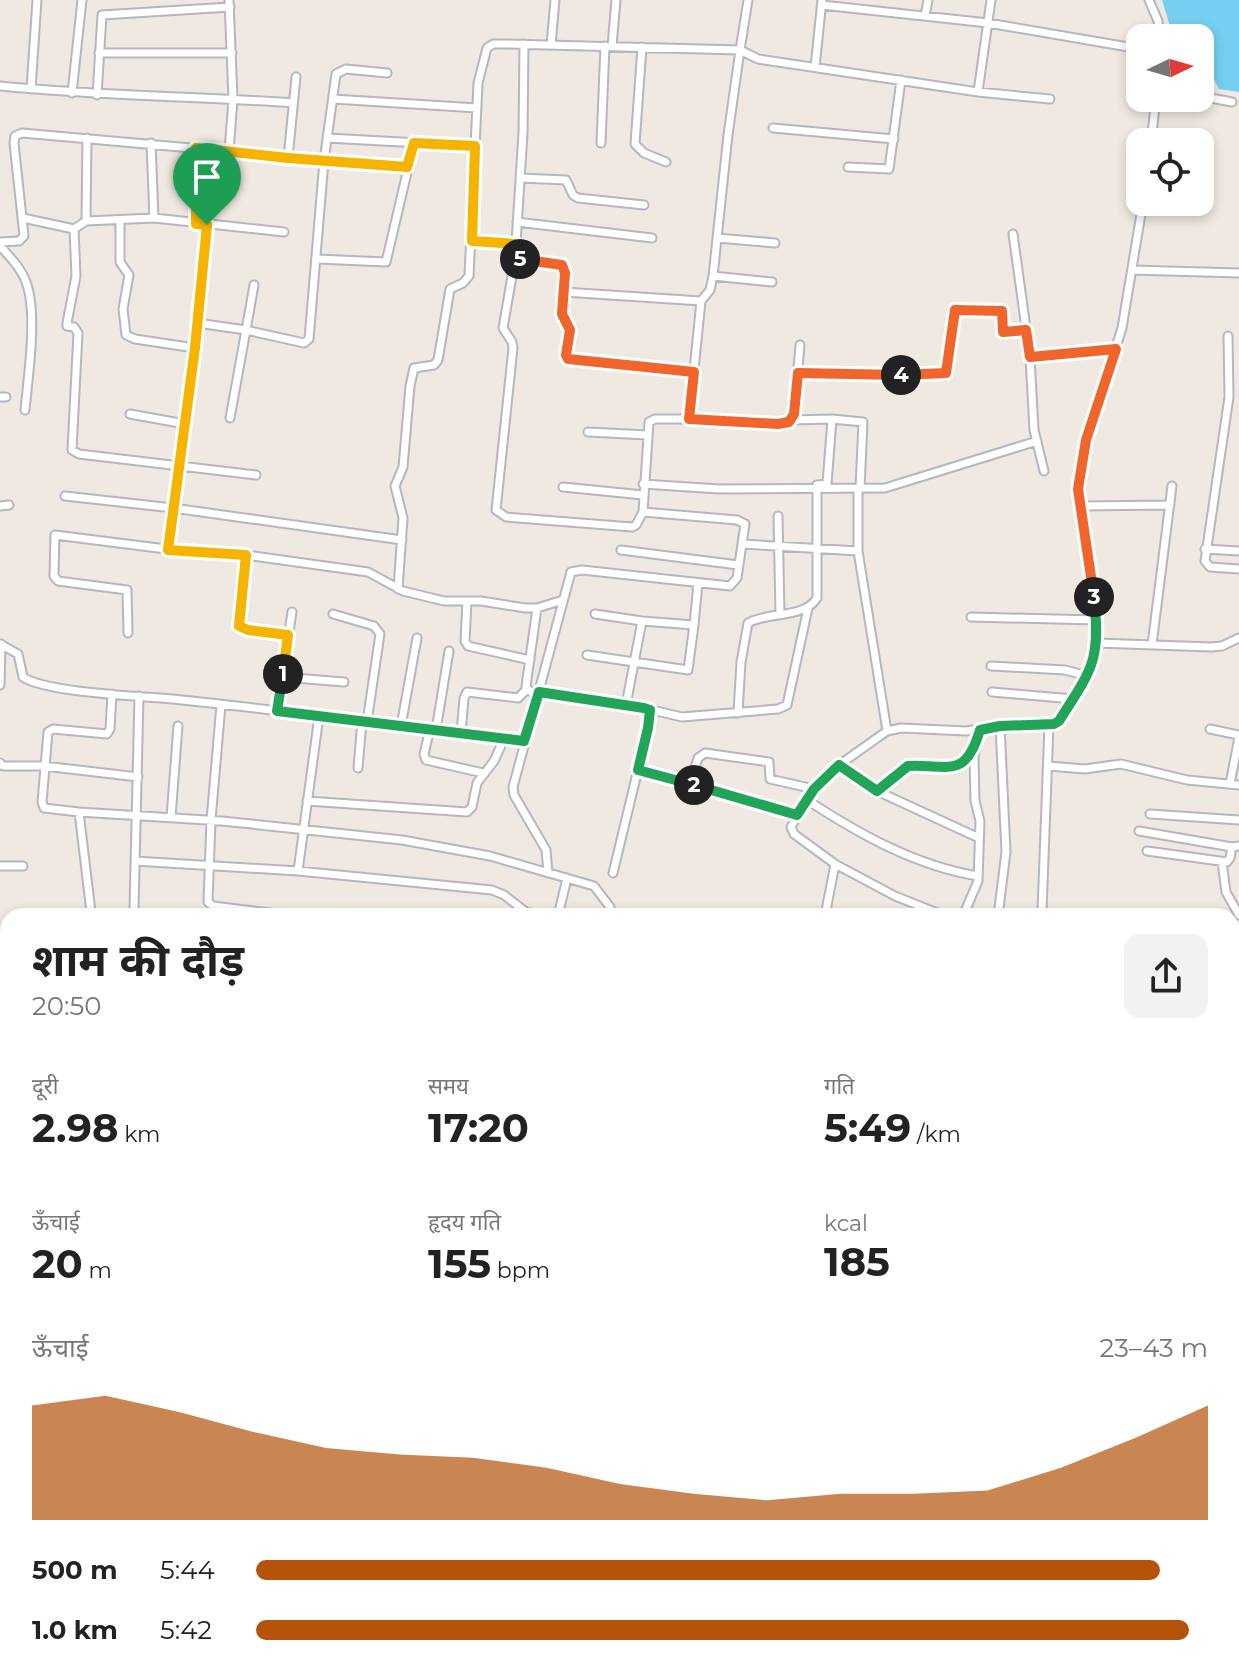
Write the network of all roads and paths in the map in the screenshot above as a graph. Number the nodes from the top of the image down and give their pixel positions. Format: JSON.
{"nodes":[{"id":1,"x":37,"y":0,"type":"edge"},
{"id":2,"x":82,"y":0,"type":"edge"},
{"id":3,"x":555,"y":0,"type":"edge"},
{"id":4,"x":616,"y":0,"type":"edge"},
{"id":5,"x":748,"y":0,"type":"edge"},
{"id":6,"x":928,"y":0,"type":"edge"},
{"id":7,"x":991,"y":0,"type":"edge"},
{"id":8,"x":1149,"y":0,"type":"edge"},
{"id":9,"x":822,"y":3,"type":"edge"},
{"id":10,"x":230,"y":4,"type":"edge"},
{"id":11,"x":925,"y":16,"type":"junction"},
{"id":12,"x":988,"y":23,"type":"junction"},
{"id":13,"x":1158,"y":24,"type":"edge"},
{"id":14,"x":524,"y":44,"type":"junction"},
{"id":15,"x":551,"y":45,"type":"junction"},
{"id":16,"x":608,"y":46,"type":"junction"},
{"id":17,"x":642,"y":47,"type":"junction"},
{"id":18,"x":1126,"y":47,"type":"edge"},
{"id":19,"x":740,"y":50,"type":"junction"},
{"id":20,"x":99,"y":53,"type":"junction"},
{"id":21,"x":232,"y":53,"type":"junction"},
{"id":22,"x":815,"y":67,"type":"junction"},
{"id":23,"x":387,"y":73,"type":"dead end"},
{"id":24,"x":296,"y":77,"type":"dead end"},
{"id":25,"x":901,"y":80,"type":"junction"},
{"id":26,"x":0,"y":86,"type":"edge"},
{"id":27,"x":31,"y":89,"type":"junction"},
{"id":28,"x":978,"y":92,"type":"junction"},
{"id":29,"x":72,"y":93,"type":"junction"},
{"id":30,"x":97,"y":95,"type":"junction"},
{"id":31,"x":233,"y":99,"type":"junction"},
{"id":32,"x":333,"y":99,"type":"junction"},
{"id":33,"x":1050,"y":99,"type":"dead end"},
{"id":34,"x":1214,"y":99,"type":"edge"},
{"id":35,"x":1232,"y":102,"type":"dead end"},
{"id":36,"x":293,"y":103,"type":"junction"},
{"id":37,"x":477,"y":108,"type":"junction"},
{"id":38,"x":773,"y":128,"type":"dead end"},
{"id":39,"x":87,"y":138,"type":"junction"},
{"id":40,"x":327,"y":138,"type":"junction"},
{"id":41,"x":894,"y":139,"type":"junction"},
{"id":42,"x":151,"y":143,"type":"junction"},
{"id":43,"x":414,"y":143,"type":"junction"},
{"id":44,"x":601,"y":143,"type":"dead end"},
{"id":45,"x":475,"y":146,"type":"junction"},
{"id":46,"x":196,"y":148,"type":"junction"},
{"id":47,"x":229,"y":151,"type":"junction"},
{"id":48,"x":288,"y":158,"type":"junction"},
{"id":49,"x":324,"y":161,"type":"junction"},
{"id":50,"x":666,"y":162,"type":"dead end"},
{"id":51,"x":407,"y":167,"type":"junction"},
{"id":52,"x":848,"y":167,"type":"dead end"},
{"id":53,"x":520,"y":178,"type":"junction"},
{"id":54,"x":644,"y":205,"type":"dead end"},
{"id":55,"x":1141,"y":216,"type":"edge"},
{"id":56,"x":23,"y":218,"type":"junction"},
{"id":57,"x":154,"y":218,"type":"junction"},
{"id":58,"x":120,"y":220,"type":"junction"},
{"id":59,"x":86,"y":221,"type":"junction"},
{"id":60,"x":517,"y":222,"type":"junction"},
{"id":61,"x":196,"y":224,"type":"junction"},
{"id":62,"x":207,"y":225,"type":"junction"},
{"id":63,"x":74,"y":229,"type":"junction"},
{"id":64,"x":284,"y":232,"type":"dead end"},
{"id":65,"x":1013,"y":234,"type":"dead end"},
{"id":66,"x":652,"y":238,"type":"dead end"},
{"id":67,"x":717,"y":238,"type":"junction"},
{"id":68,"x":472,"y":241,"type":"junction"},
{"id":69,"x":775,"y":243,"type":"dead end"},
{"id":70,"x":0,"y":244,"type":"edge"},
{"id":71,"x":516,"y":244,"type":"junction"},
{"id":72,"x":317,"y":259,"type":"junction"},
{"id":73,"x":515,"y":259,"type":"junction"},
{"id":74,"x":1132,"y":270,"type":"junction"},
{"id":75,"x":1239,"y":273,"type":"edge"},
{"id":76,"x":713,"y":276,"type":"junction"},
{"id":77,"x":772,"y":282,"type":"dead end"},
{"id":78,"x":254,"y":285,"type":"dead end"},
{"id":79,"x":564,"y":292,"type":"junction"},
{"id":80,"x":701,"y":301,"type":"junction"},
{"id":81,"x":197,"y":323,"type":"junction"},
{"id":82,"x":246,"y":330,"type":"junction"},
{"id":83,"x":1026,"y":330,"type":"junction"},
{"id":84,"x":1228,"y":336,"type":"dead end"},
{"id":85,"x":800,"y":345,"type":"dead end"},
{"id":86,"x":195,"y":348,"type":"junction"},
{"id":87,"x":1116,"y":349,"type":"junction"},
{"id":88,"x":1030,"y":357,"type":"junction"},
{"id":89,"x":694,"y":372,"type":"junction"},
{"id":90,"x":798,"y":373,"type":"junction"},
{"id":91,"x":25,"y":410,"type":"dead end"},
{"id":92,"x":130,"y":414,"type":"dead end"},
{"id":93,"x":230,"y":418,"type":"dead end"},
{"id":94,"x":689,"y":419,"type":"junction"},
{"id":95,"x":832,"y":419,"type":"junction"},
{"id":96,"x":791,"y":420,"type":"junction"},
{"id":97,"x":185,"y":424,"type":"junction"},
{"id":98,"x":588,"y":432,"type":"dead end"},
{"id":99,"x":647,"y":435,"type":"junction"},
{"id":100,"x":1037,"y":441,"type":"junction"},
{"id":101,"x":179,"y":467,"type":"junction"},
{"id":102,"x":1044,"y":471,"type":"dead end"},
{"id":103,"x":256,"y":475,"type":"dead end"},
{"id":104,"x":643,"y":484,"type":"junction"},
{"id":105,"x":1172,"y":486,"type":"dead end"},
{"id":106,"x":563,"y":487,"type":"dead end"},
{"id":107,"x":859,"y":488,"type":"junction"},
{"id":108,"x":817,"y":489,"type":"junction"},
{"id":109,"x":643,"y":495,"type":"junction"},
{"id":110,"x":65,"y":496,"type":"dead end"},
{"id":111,"x":1170,"y":505,"type":"junction"},
{"id":112,"x":1081,"y":506,"type":"junction"},
{"id":113,"x":173,"y":508,"type":"junction"},
{"id":114,"x":643,"y":512,"type":"junction"},
{"id":115,"x":778,"y":516,"type":"dead end"},
{"id":116,"x":402,"y":540,"type":"junction"},
{"id":117,"x":742,"y":544,"type":"junction"},
{"id":118,"x":780,"y":545,"type":"junction"},
{"id":119,"x":818,"y":547,"type":"junction"},
{"id":120,"x":1205,"y":549,"type":"junction"},
{"id":121,"x":168,"y":550,"type":"junction"},
{"id":122,"x":621,"y":550,"type":"dead end"},
{"id":123,"x":858,"y":551,"type":"junction"},
{"id":124,"x":1239,"y":551,"type":"edge"},
{"id":125,"x":246,"y":555,"type":"junction"},
{"id":126,"x":738,"y":565,"type":"junction"},
{"id":127,"x":1239,"y":569,"type":"edge"},
{"id":128,"x":698,"y":583,"type":"junction"},
{"id":129,"x":398,"y":589,"type":"junction"},
{"id":130,"x":563,"y":600,"type":"junction"},
{"id":131,"x":467,"y":601,"type":"junction"},
{"id":132,"x":537,"y":608,"type":"junction"},
{"id":133,"x":808,"y":608,"type":"junction"},
{"id":134,"x":292,"y":612,"type":"dead end"},
{"id":135,"x":333,"y":614,"type":"dead end"},
{"id":136,"x":595,"y":614,"type":"dead end"},
{"id":137,"x":780,"y":614,"type":"junction"},
{"id":138,"x":971,"y":617,"type":"dead end"},
{"id":139,"x":1096,"y":620,"type":"junction"},
{"id":140,"x":642,"y":621,"type":"junction"},
{"id":141,"x":694,"y":625,"type":"junction"},
{"id":142,"x":128,"y":633,"type":"dead end"},
{"id":143,"x":288,"y":635,"type":"junction"},
{"id":144,"x":417,"y":638,"type":"dead end"},
{"id":145,"x":1239,"y":638,"type":"edge"},
{"id":146,"x":1097,"y":643,"type":"junction"},
{"id":147,"x":0,"y":644,"type":"edge"},
{"id":148,"x":1152,"y":645,"type":"junction"},
{"id":149,"x":449,"y":651,"type":"dead end"},
{"id":150,"x":587,"y":655,"type":"dead end"},
{"id":151,"x":530,"y":660,"type":"junction"},
{"id":152,"x":633,"y":663,"type":"junction"},
{"id":153,"x":991,"y":666,"type":"dead end"},
{"id":154,"x":1088,"y":676,"type":"junction"},
{"id":155,"x":282,"y":677,"type":"junction"},
{"id":156,"x":344,"y":682,"type":"dead end"},
{"id":157,"x":0,"y":685,"type":"edge"},
{"id":158,"x":527,"y":689,"type":"junction"},
{"id":159,"x":539,"y":692,"type":"junction"},
{"id":160,"x":992,"y":692,"type":"dead end"},
{"id":161,"x":112,"y":694,"type":"junction"},
{"id":162,"x":139,"y":696,"type":"junction"},
{"id":163,"x":1073,"y":699,"type":"junction"},
{"id":164,"x":221,"y":705,"type":"junction"},
{"id":165,"x":626,"y":705,"type":"junction"},
{"id":166,"x":650,"y":710,"type":"junction"},
{"id":167,"x":277,"y":711,"type":"junction"},
{"id":168,"x":738,"y":713,"type":"junction"},
{"id":169,"x":319,"y":716,"type":"junction"},
{"id":170,"x":364,"y":721,"type":"junction"},
{"id":171,"x":1049,"y":725,"type":"junction"},
{"id":172,"x":178,"y":726,"type":"dead end"},
{"id":173,"x":401,"y":726,"type":"junction"},
{"id":174,"x":1000,"y":726,"type":"junction"},
{"id":175,"x":1210,"y":729,"type":"dead end"},
{"id":176,"x":433,"y":730,"type":"junction"},
{"id":177,"x":980,"y":730,"type":"junction"},
{"id":178,"x":887,"y":731,"type":"junction"},
{"id":179,"x":461,"y":733,"type":"junction"},
{"id":180,"x":1239,"y":736,"type":"edge"},
{"id":181,"x":504,"y":739,"type":"junction"},
{"id":182,"x":524,"y":741,"type":"junction"},
{"id":183,"x":974,"y":748,"type":"junction"},
{"id":184,"x":0,"y":763,"type":"edge"},
{"id":185,"x":839,"y":765,"type":"junction"},
{"id":186,"x":44,"y":766,"type":"junction"},
{"id":187,"x":1048,"y":766,"type":"junction"},
{"id":188,"x":358,"y":768,"type":"dead end"},
{"id":189,"x":638,"y":770,"type":"junction"},
{"id":190,"x":483,"y":773,"type":"junction"},
{"id":191,"x":138,"y":777,"type":"junction"},
{"id":192,"x":690,"y":784,"type":"junction"},
{"id":193,"x":1230,"y":784,"type":"junction"},
{"id":194,"x":1239,"y":785,"type":"edge"},
{"id":195,"x":814,"y":789,"type":"junction"},
{"id":196,"x":877,"y":791,"type":"junction"},
{"id":197,"x":807,"y":800,"type":"junction"},
{"id":198,"x":307,"y":801,"type":"junction"},
{"id":199,"x":79,"y":812,"type":"junction"},
{"id":200,"x":1150,"y":814,"type":"dead end"},
{"id":201,"x":136,"y":815,"type":"junction"},
{"id":202,"x":797,"y":815,"type":"junction"},
{"id":203,"x":171,"y":817,"type":"junction"},
{"id":204,"x":211,"y":820,"type":"junction"},
{"id":205,"x":1239,"y":820,"type":"edge"},
{"id":206,"x":302,"y":829,"type":"junction"},
{"id":207,"x":1139,"y":831,"type":"dead end"},
{"id":208,"x":979,"y":838,"type":"junction"},
{"id":209,"x":1235,"y":846,"type":"edge"},
{"id":210,"x":1147,"y":851,"type":"dead end"},
{"id":211,"x":135,"y":861,"type":"junction"},
{"id":212,"x":1222,"y":862,"type":"junction"},
{"id":213,"x":208,"y":864,"type":"junction"},
{"id":214,"x":835,"y":864,"type":"junction"},
{"id":215,"x":0,"y":866,"type":"edge"},
{"id":216,"x":23,"y":866,"type":"dead end"},
{"id":217,"x":298,"y":871,"type":"junction"},
{"id":218,"x":548,"y":873,"type":"junction"},
{"id":219,"x":613,"y":873,"type":"dead end"},
{"id":220,"x":978,"y":876,"type":"junction"},
{"id":221,"x":567,"y":878,"type":"junction"},
{"id":222,"x":91,"y":908,"type":"edge"},
{"id":223,"x":134,"y":908,"type":"edge"},
{"id":224,"x":238,"y":908,"type":"edge"},
{"id":225,"x":521,"y":908,"type":"edge"},
{"id":226,"x":560,"y":908,"type":"edge"},
{"id":227,"x":610,"y":908,"type":"edge"},
{"id":228,"x":827,"y":908,"type":"edge"},
{"id":229,"x":924,"y":908,"type":"edge"},
{"id":230,"x":967,"y":908,"type":"edge"},
{"id":231,"x":999,"y":908,"type":"edge"},
{"id":232,"x":1042,"y":908,"type":"edge"},
{"id":233,"x":1235,"y":908,"type":"edge"}],
"edges":[{"from":1,"to":27,"type":"street"},
{"from":2,"to":29,"type":"street"},
{"from":3,"to":15,"type":"street"},
{"from":4,"to":16,"type":"street"},
{"from":5,"to":19,"type":"street"},
{"from":6,"to":11,"type":"street"},
{"from":7,"to":12,"type":"street"},
{"from":8,"to":13,"type":"street"},
{"from":9,"to":11,"type":"street"},
{"from":9,"to":22,"type":"street"},
{"from":10,"to":20,"type":"street"},
{"from":10,"to":21,"type":"street"},
{"from":11,"to":12,"type":"street"},
{"from":12,"to":18,"type":"street"},
{"from":12,"to":28,"type":"street"},
{"from":14,"to":15,"type":"street"},
{"from":14,"to":37,"type":"street"},
{"from":14,"to":53,"type":"street"},
{"from":15,"to":16,"type":"street"},
{"from":16,"to":17,"type":"street"},
{"from":16,"to":44,"type":"street"},
{"from":17,"to":19,"type":"street"},
{"from":17,"to":50,"type":"street"},
{"from":19,"to":22,"type":"street"},
{"from":19,"to":67,"type":"street"},
{"from":20,"to":21,"type":"street"},
{"from":20,"to":30,"type":"street"},
{"from":21,"to":31,"type":"street"},
{"from":22,"to":25,"type":"street"},
{"from":23,"to":32,"type":"street"},
{"from":24,"to":36,"type":"street"},
{"from":25,"to":28,"type":"street"},
{"from":25,"to":41,"type":"street"},
{"from":26,"to":27,"type":"street"},
{"from":27,"to":29,"type":"street"},
{"from":28,"to":33,"type":"street"},
{"from":29,"to":30,"type":"street"},
{"from":30,"to":31,"type":"street"},
{"from":31,"to":36,"type":"street"},
{"from":31,"to":47,"type":"street"},
{"from":32,"to":37,"type":"street"},
{"from":32,"to":40,"type":"street"},
{"from":34,"to":35,"type":"street"},
{"from":36,"to":48,"type":"street"},
{"from":37,"to":45,"type":"street"},
{"from":38,"to":41,"type":"street"},
{"from":39,"to":42,"type":"street"},
{"from":39,"to":56,"type":"street"},
{"from":39,"to":59,"type":"street"},
{"from":40,"to":43,"type":"street"},
{"from":40,"to":49,"type":"street"},
{"from":41,"to":52,"type":"street"},
{"from":42,"to":46,"type":"street"},
{"from":42,"to":57,"type":"street"},
{"from":43,"to":45,"type":"street"},
{"from":43,"to":51,"type":"street"},
{"from":45,"to":68,"type":"street"},
{"from":46,"to":47,"type":"street"},
{"from":46,"to":61,"type":"street"},
{"from":47,"to":48,"type":"street"},
{"from":48,"to":49,"type":"street"},
{"from":49,"to":51,"type":"street"},
{"from":49,"to":72,"type":"street"},
{"from":51,"to":72,"type":"street"},
{"from":53,"to":54,"type":"street"},
{"from":53,"to":60,"type":"street"},
{"from":55,"to":74,"type":"street"},
{"from":56,"to":63,"type":"street"},
{"from":56,"to":70,"type":"street"},
{"from":57,"to":58,"type":"street"},
{"from":57,"to":61,"type":"street"},
{"from":58,"to":59,"type":"street"},
{"from":58,"to":86,"type":"street"},
{"from":59,"to":63,"type":"street"},
{"from":60,"to":66,"type":"street"},
{"from":60,"to":71,"type":"street"},
{"from":61,"to":62,"type":"street"},
{"from":62,"to":64,"type":"street"},
{"from":62,"to":81,"type":"street"},
{"from":63,"to":101,"type":"street"},
{"from":65,"to":83,"type":"street"},
{"from":67,"to":69,"type":"street"},
{"from":67,"to":76,"type":"street"},
{"from":68,"to":71,"type":"street"},
{"from":68,"to":116,"type":"street"},
{"from":70,"to":91,"type":"street"},
{"from":71,"to":73,"type":"street"},
{"from":72,"to":82,"type":"street"},
{"from":73,"to":79,"type":"street"},
{"from":73,"to":114,"type":"street"},
{"from":74,"to":75,"type":"street"},
{"from":74,"to":87,"type":"street"},
{"from":76,"to":77,"type":"street"},
{"from":76,"to":80,"type":"street"},
{"from":78,"to":82,"type":"street"},
{"from":79,"to":80,"type":"street"},
{"from":79,"to":89,"type":"street"},
{"from":80,"to":89,"type":"street"},
{"from":81,"to":82,"type":"street"},
{"from":81,"to":86,"type":"street"},
{"from":82,"to":93,"type":"street"},
{"from":83,"to":88,"type":"street"},
{"from":83,"to":90,"type":"street"},
{"from":84,"to":120,"type":"street"},
{"from":85,"to":90,"type":"street"},
{"from":86,"to":97,"type":"street"},
{"from":87,"to":88,"type":"street"},
{"from":87,"to":112,"type":"street"},
{"from":88,"to":100,"type":"street"},
{"from":89,"to":94,"type":"street"},
{"from":90,"to":96,"type":"street"},
{"from":92,"to":97,"type":"street"},
{"from":94,"to":96,"type":"street"},
{"from":94,"to":99,"type":"street"},
{"from":95,"to":96,"type":"street"},
{"from":95,"to":107,"type":"street"},
{"from":95,"to":108,"type":"street"},
{"from":97,"to":101,"type":"street"},
{"from":98,"to":99,"type":"street"},
{"from":99,"to":104,"type":"street"},
{"from":100,"to":102,"type":"street"},
{"from":100,"to":107,"type":"street"},
{"from":101,"to":103,"type":"street"},
{"from":101,"to":113,"type":"street"},
{"from":104,"to":108,"type":"street"},
{"from":104,"to":109,"type":"street"},
{"from":105,"to":111,"type":"street"},
{"from":106,"to":109,"type":"street"},
{"from":107,"to":108,"type":"street"},
{"from":107,"to":123,"type":"street"},
{"from":108,"to":119,"type":"street"},
{"from":109,"to":114,"type":"street"},
{"from":110,"to":113,"type":"street"},
{"from":111,"to":112,"type":"street"},
{"from":111,"to":148,"type":"street"},
{"from":112,"to":139,"type":"street"},
{"from":113,"to":116,"type":"street"},
{"from":113,"to":121,"type":"street"},
{"from":114,"to":117,"type":"street"},
{"from":115,"to":118,"type":"street"},
{"from":116,"to":129,"type":"street"},
{"from":117,"to":118,"type":"street"},
{"from":117,"to":126,"type":"street"},
{"from":118,"to":119,"type":"street"},
{"from":118,"to":137,"type":"street"},
{"from":119,"to":123,"type":"street"},
{"from":119,"to":133,"type":"street"},
{"from":120,"to":124,"type":"street"},
{"from":120,"to":127,"type":"street"},
{"from":121,"to":125,"type":"street"},
{"from":121,"to":142,"type":"street"},
{"from":122,"to":126,"type":"street"},
{"from":123,"to":178,"type":"street"},
{"from":125,"to":129,"type":"street"},
{"from":125,"to":143,"type":"street"},
{"from":126,"to":128,"type":"street"},
{"from":128,"to":130,"type":"street"},
{"from":128,"to":141,"type":"street"},
{"from":129,"to":131,"type":"street"},
{"from":130,"to":132,"type":"street"},
{"from":130,"to":159,"type":"street"},
{"from":131,"to":132,"type":"street"},
{"from":131,"to":151,"type":"street"},
{"from":132,"to":151,"type":"street"},
{"from":133,"to":137,"type":"street"},
{"from":133,"to":168,"type":"street"},
{"from":134,"to":143,"type":"street"},
{"from":135,"to":170,"type":"street"},
{"from":136,"to":140,"type":"street"},
{"from":137,"to":168,"type":"street"},
{"from":138,"to":139,"type":"street"},
{"from":139,"to":146,"type":"street"},
{"from":140,"to":141,"type":"street"},
{"from":140,"to":152,"type":"street"},
{"from":141,"to":152,"type":"street"},
{"from":143,"to":155,"type":"street"},
{"from":144,"to":173,"type":"street"},
{"from":145,"to":148,"type":"street"},
{"from":146,"to":148,"type":"street"},
{"from":146,"to":154,"type":"street"},
{"from":147,"to":157,"type":"street"},
{"from":147,"to":161,"type":"street"},
{"from":149,"to":176,"type":"street"},
{"from":150,"to":152,"type":"street"},
{"from":151,"to":158,"type":"street"},
{"from":152,"to":165,"type":"street"},
{"from":153,"to":154,"type":"street"},
{"from":154,"to":163,"type":"street"},
{"from":155,"to":156,"type":"street"},
{"from":155,"to":167,"type":"street"},
{"from":158,"to":159,"type":"street"},
{"from":158,"to":179,"type":"street"},
{"from":159,"to":165,"type":"street"},
{"from":159,"to":182,"type":"street"},
{"from":160,"to":163,"type":"street"},
{"from":161,"to":162,"type":"street"},
{"from":161,"to":186,"type":"street"},
{"from":162,"to":164,"type":"street"},
{"from":162,"to":191,"type":"street"},
{"from":163,"to":171,"type":"street"},
{"from":164,"to":167,"type":"street"},
{"from":164,"to":204,"type":"street"},
{"from":165,"to":166,"type":"street"},
{"from":166,"to":168,"type":"street"},
{"from":166,"to":189,"type":"street"},
{"from":167,"to":169,"type":"street"},
{"from":169,"to":170,"type":"street"},
{"from":169,"to":198,"type":"street"},
{"from":170,"to":173,"type":"street"},
{"from":170,"to":188,"type":"street"},
{"from":171,"to":174,"type":"street"},
{"from":171,"to":187,"type":"street"},
{"from":172,"to":203,"type":"street"},
{"from":173,"to":176,"type":"street"},
{"from":174,"to":177,"type":"street"},
{"from":174,"to":231,"type":"street"},
{"from":175,"to":180,"type":"street"},
{"from":176,"to":179,"type":"street"},
{"from":176,"to":190,"type":"street"},
{"from":177,"to":178,"type":"street"},
{"from":177,"to":183,"type":"street"},
{"from":178,"to":185,"type":"street"},
{"from":179,"to":181,"type":"street"},
{"from":180,"to":193,"type":"street"},
{"from":181,"to":182,"type":"street"},
{"from":181,"to":190,"type":"street"},
{"from":182,"to":218,"type":"street"},
{"from":183,"to":196,"type":"street"},
{"from":183,"to":208,"type":"street"},
{"from":184,"to":186,"type":"street"},
{"from":185,"to":195,"type":"street"},
{"from":185,"to":196,"type":"street"},
{"from":186,"to":191,"type":"street"},
{"from":186,"to":199,"type":"street"},
{"from":187,"to":193,"type":"street"},
{"from":187,"to":232,"type":"street"},
{"from":189,"to":192,"type":"street"},
{"from":189,"to":219,"type":"street"},
{"from":190,"to":198,"type":"street"},
{"from":191,"to":201,"type":"street"},
{"from":192,"to":195,"type":"street"},
{"from":192,"to":202,"type":"street"},
{"from":193,"to":194,"type":"street"},
{"from":195,"to":197,"type":"street"},
{"from":196,"to":208,"type":"street"},
{"from":197,"to":202,"type":"street"},
{"from":197,"to":220,"type":"street"},
{"from":198,"to":206,"type":"street"},
{"from":199,"to":201,"type":"street"},
{"from":199,"to":222,"type":"street"},
{"from":200,"to":205,"type":"street"},
{"from":201,"to":203,"type":"street"},
{"from":201,"to":211,"type":"street"},
{"from":202,"to":214,"type":"street"},
{"from":203,"to":204,"type":"street"},
{"from":204,"to":206,"type":"street"},
{"from":204,"to":213,"type":"street"},
{"from":206,"to":217,"type":"street"},
{"from":206,"to":218,"type":"street"},
{"from":207,"to":209,"type":"street"},
{"from":208,"to":220,"type":"street"},
{"from":209,"to":212,"type":"street"},
{"from":210,"to":212,"type":"street"},
{"from":211,"to":213,"type":"street"},
{"from":211,"to":223,"type":"street"},
{"from":212,"to":233,"type":"street"},
{"from":213,"to":217,"type":"street"},
{"from":213,"to":224,"type":"street"},
{"from":214,"to":228,"type":"street"},
{"from":214,"to":229,"type":"street"},
{"from":215,"to":216,"type":"street"},
{"from":217,"to":225,"type":"street"},
{"from":218,"to":221,"type":"street"},
{"from":220,"to":230,"type":"street"},
{"from":221,"to":226,"type":"street"},
{"from":221,"to":227,"type":"street"}]}
